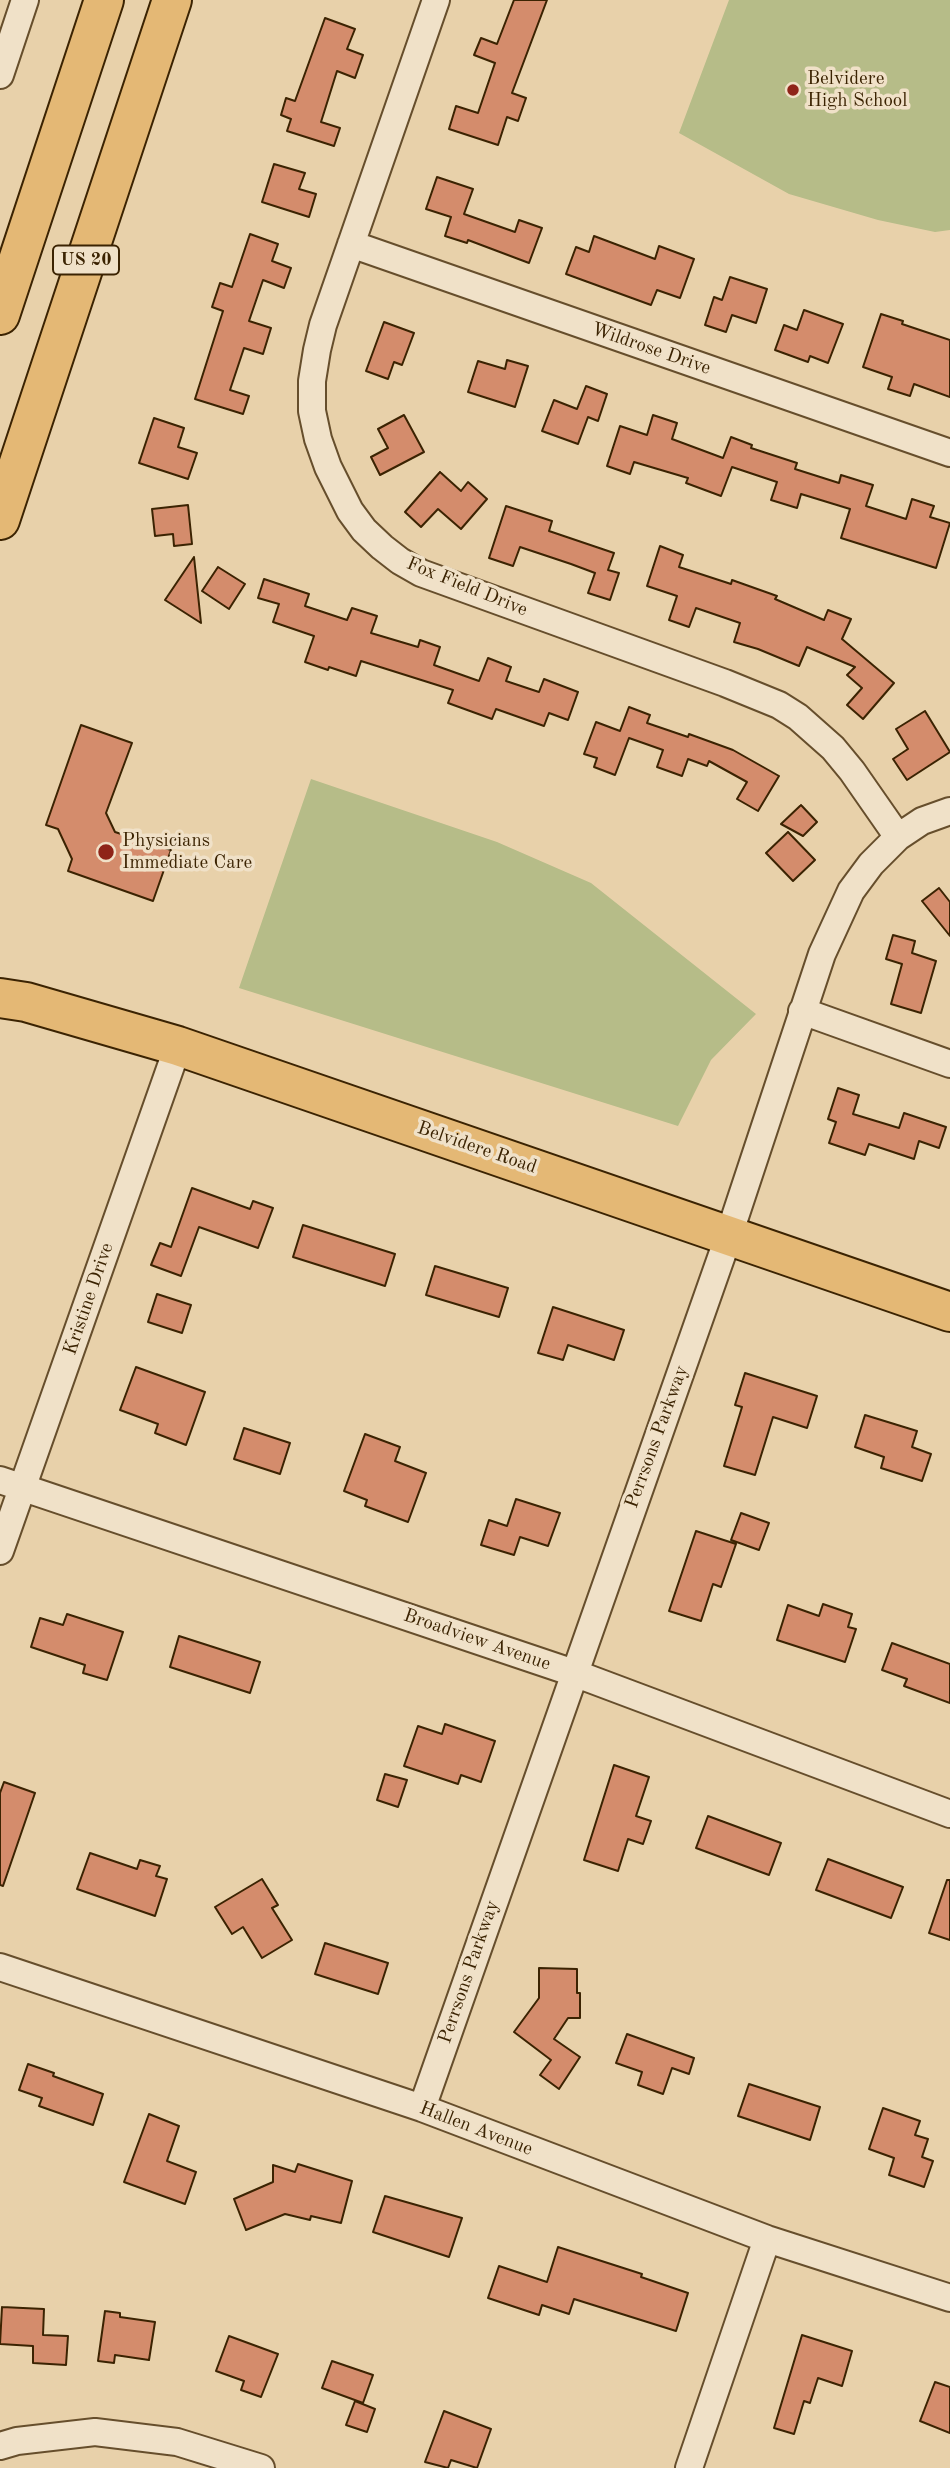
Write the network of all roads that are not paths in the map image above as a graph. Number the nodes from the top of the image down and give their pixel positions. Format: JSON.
{"nodes":[{"id":1,"x":25,"y":0,"type":"edge"},
{"id":2,"x":104,"y":0,"type":"edge"},
{"id":3,"x":172,"y":0,"type":"edge"},
{"id":4,"x":436,"y":0,"type":"edge"},
{"id":5,"x":0,"y":75,"type":"edge"},
{"id":6,"x":351,"y":244,"type":"junction"},
{"id":7,"x":0,"y":316,"type":"edge"},
{"id":8,"x":950,"y":453,"type":"edge"},
{"id":9,"x":0,"y":520,"type":"edge"},
{"id":10,"x":950,"y":811,"type":"edge"},
{"id":11,"x":898,"y":837,"type":"junction"},
{"id":12,"x":0,"y":998,"type":"edge"},
{"id":13,"x":802,"y":1011,"type":"junction"},
{"id":14,"x":178,"y":1046,"type":"junction"},
{"id":15,"x":950,"y":1064,"type":"edge"},
{"id":16,"x":729,"y":1235,"type":"junction"},
{"id":17,"x":950,"y":1312,"type":"edge"},
{"id":18,"x":11,"y":1483,"type":"edge"},
{"id":19,"x":0,"y":1551,"type":"edge"},
{"id":20,"x":574,"y":1672,"type":"junction"},
{"id":21,"x":950,"y":1814,"type":"edge"},
{"id":22,"x":0,"y":1967,"type":"edge"},
{"id":23,"x":422,"y":2108,"type":"junction"},
{"id":24,"x":767,"y":2239,"type":"junction"},
{"id":25,"x":950,"y":2298,"type":"edge"},
{"id":26,"x":0,"y":2446,"type":"edge"},
{"id":27,"x":261,"y":2468,"type":"edge"},
{"id":28,"x":689,"y":2468,"type":"edge"}],
"edges":[{"from":1,"to":5,"type":"street"},
{"from":2,"to":7,"type":"main road","number":"US 20"},
{"from":3,"to":9,"type":"main road","number":"US 20"},
{"from":4,"to":6,"type":"street","name":"Fox Field Drive"},
{"from":6,"to":8,"type":"street","name":"Wildrose Drive"},
{"from":6,"to":11,"type":"street","name":"Fox Field Drive"},
{"from":10,"to":11,"type":"street","name":"Perrsons Parkway"},
{"from":11,"to":13,"type":"street","name":"Perrsons Parkway"},
{"from":12,"to":14,"type":"main road","name":"Belvidere Road"},
{"from":13,"to":15,"type":"street"},
{"from":13,"to":16,"type":"street","name":"Perrsons Parkway"},
{"from":14,"to":16,"type":"main road","name":"Belvidere Road"},
{"from":14,"to":18,"type":"street","name":"Kristine Drive"},
{"from":16,"to":17,"type":"main road","name":"Belvidere Road"},
{"from":16,"to":20,"type":"street","name":"Perrsons Parkway"},
{"from":18,"to":19,"type":"street","name":"Kristine Drive"},
{"from":18,"to":20,"type":"street","name":"Broadview Avenue"},
{"from":20,"to":21,"type":"street","name":"Broadview Avenue"},
{"from":20,"to":23,"type":"street","name":"Perrsons Parkway"},
{"from":22,"to":23,"type":"street","name":"Hallen Avenue"},
{"from":23,"to":24,"type":"street","name":"Hallen Avenue"},
{"from":24,"to":25,"type":"street","name":"Hallen Avenue"},
{"from":24,"to":28,"type":"street"},
{"from":26,"to":27,"type":"street"}]}
